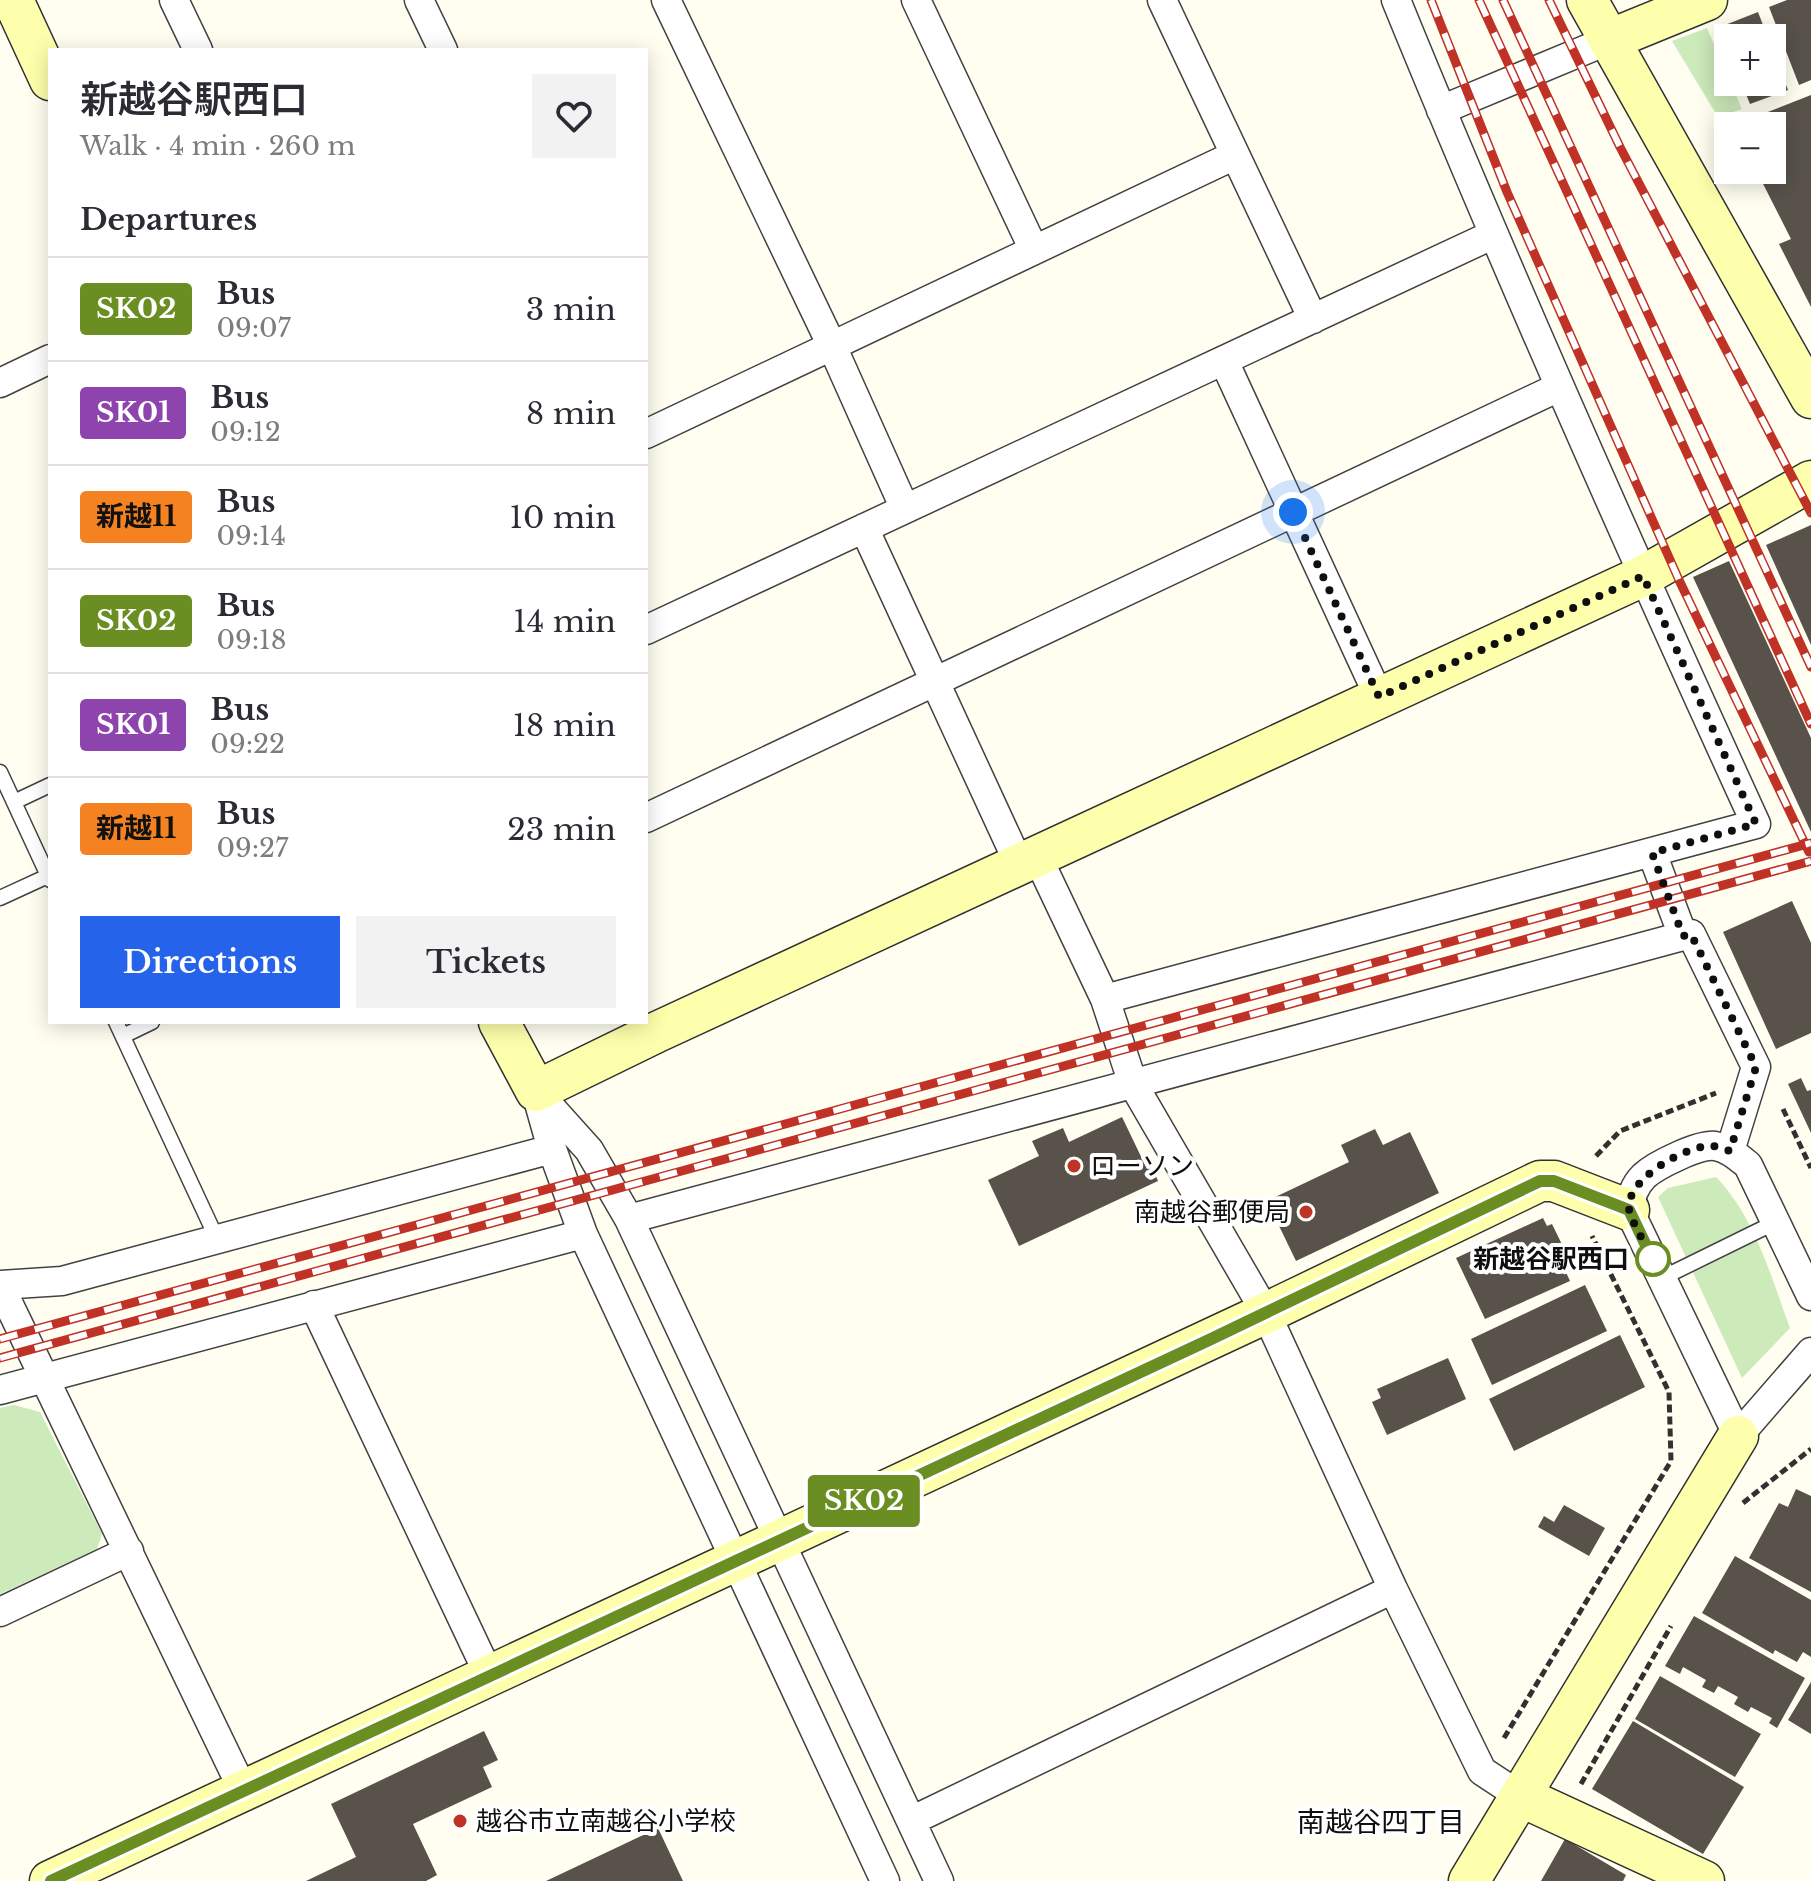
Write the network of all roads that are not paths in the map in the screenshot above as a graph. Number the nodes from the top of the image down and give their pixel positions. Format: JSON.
{"nodes":[{"id":1,"x":13,"y":0,"type":"edge"},
{"id":2,"x":174,"y":0,"type":"edge"},
{"id":3,"x":419,"y":0,"type":"edge"},
{"id":4,"x":666,"y":0,"type":"edge"},
{"id":5,"x":916,"y":0,"type":"edge"},
{"id":6,"x":1162,"y":0,"type":"edge"},
{"id":7,"x":1396,"y":0,"type":"edge"},
{"id":8,"x":1587,"y":0,"type":"edge"},
{"id":9,"x":1707,"y":0,"type":"edge"},
{"id":10,"x":1609,"y":40,"type":"junction"},
{"id":11,"x":197,"y":48,"type":"edge"},
{"id":12,"x":442,"y":48,"type":"edge"},
{"id":13,"x":48,"y":76,"type":"edge"},
{"id":14,"x":1441,"y":110,"type":"junction"},
{"id":15,"x":1235,"y":155,"type":"junction"},
{"id":16,"x":1492,"y":235,"type":"junction"},
{"id":17,"x":1034,"y":250,"type":"junction"},
{"id":18,"x":1313,"y":319,"type":"junction"},
{"id":19,"x":832,"y":346,"type":"junction"},
{"id":20,"x":48,"y":360,"type":"edge"},
{"id":21,"x":1224,"y":361,"type":"junction"},
{"id":22,"x":0,"y":383,"type":"edge"},
{"id":23,"x":1559,"y":387,"type":"junction"},
{"id":24,"x":1811,"y":398,"type":"edge"},
{"id":25,"x":648,"y":433,"type":"edge"},
{"id":26,"x":1811,"y":481,"type":"edge"},
{"id":27,"x":905,"y":509,"type":"junction"},
{"id":28,"x":1293,"y":512,"type":"junction"},
{"id":29,"x":864,"y":528,"type":"junction"},
{"id":30,"x":1643,"y":576,"type":"junction"},
{"id":31,"x":648,"y":629,"type":"edge"},
{"id":32,"x":935,"y":681,"type":"junction"},
{"id":33,"x":1379,"y":697,"type":"junction"},
{"id":34,"x":0,"y":772,"type":"edge"},
{"id":35,"x":48,"y":786,"type":"edge"},
{"id":36,"x":14,"y":802,"type":"junction"},
{"id":37,"x":648,"y":817,"type":"edge"},
{"id":38,"x":1652,"y":853,"type":"junction"},
{"id":39,"x":1028,"y":860,"type":"junction"},
{"id":40,"x":48,"y":875,"type":"edge"},
{"id":41,"x":48,"y":877,"type":"edge"},
{"id":42,"x":0,"y":898,"type":"edge"},
{"id":43,"x":1683,"y":936,"type":"junction"},
{"id":44,"x":1105,"y":999,"type":"junction"},
{"id":45,"x":652,"y":1021,"type":"edge"},
{"id":46,"x":117,"y":1024,"type":"edge"},
{"id":47,"x":148,"y":1024,"type":"edge"},
{"id":48,"x":500,"y":1024,"type":"edge"},
{"id":49,"x":647,"y":1024,"type":"edge"},
{"id":50,"x":123,"y":1036,"type":"junction"},
{"id":51,"x":1133,"y":1084,"type":"junction"},
{"id":52,"x":536,"y":1091,"type":"junction"},
{"id":53,"x":552,"y":1149,"type":"junction"},
{"id":54,"x":1730,"y":1151,"type":"junction"},
{"id":55,"x":1629,"y":1210,"type":"junction"},
{"id":56,"x":629,"y":1219,"type":"junction"},
{"id":57,"x":1776,"y":1222,"type":"junction"},
{"id":58,"x":583,"y":1234,"type":"junction"},
{"id":59,"x":217,"y":1239,"type":"junction"},
{"id":60,"x":1662,"y":1278,"type":"junction"},
{"id":61,"x":0,"y":1286,"type":"edge"},
{"id":62,"x":1811,"y":1296,"type":"edge"},
{"id":63,"x":314,"y":1305,"type":"junction"},
{"id":64,"x":1266,"y":1313,"type":"junction"},
{"id":65,"x":1811,"y":1352,"type":"edge"},
{"id":66,"x":46,"y":1378,"type":"junction"},
{"id":67,"x":0,"y":1390,"type":"edge"},
{"id":68,"x":1738,"y":1436,"type":"junction"},
{"id":69,"x":778,"y":1541,"type":"junction"},
{"id":70,"x":129,"y":1551,"type":"junction"},
{"id":71,"x":736,"y":1561,"type":"junction"},
{"id":72,"x":1393,"y":1589,"type":"junction"},
{"id":73,"x":0,"y":1612,"type":"edge"},
{"id":74,"x":489,"y":1675,"type":"junction"},
{"id":75,"x":243,"y":1790,"type":"junction"},
{"id":76,"x":1520,"y":1796,"type":"junction"},
{"id":77,"x":911,"y":1821,"type":"junction"},
{"id":78,"x":50,"y":1881,"type":"edge"},
{"id":79,"x":885,"y":1881,"type":"edge"},
{"id":80,"x":939,"y":1881,"type":"edge"},
{"id":81,"x":1469,"y":1881,"type":"edge"},
{"id":82,"x":1704,"y":1881,"type":"edge"}],
"edges":[{"from":1,"to":13,"type":"street"},
{"from":2,"to":11,"type":"street"},
{"from":3,"to":12,"type":"street"},
{"from":4,"to":19,"type":"street"},
{"from":5,"to":17,"type":"street"},
{"from":6,"to":15,"type":"street"},
{"from":7,"to":14,"type":"street"},
{"from":8,"to":10,"type":"street"},
{"from":9,"to":10,"type":"street"},
{"from":10,"to":14,"type":"street"},
{"from":10,"to":24,"type":"street"},
{"from":14,"to":16,"type":"street"},
{"from":15,"to":17,"type":"street"},
{"from":15,"to":18,"type":"street"},
{"from":16,"to":18,"type":"street"},
{"from":16,"to":23,"type":"street"},
{"from":17,"to":19,"type":"street"},
{"from":18,"to":21,"type":"street"},
{"from":19,"to":25,"type":"street"},
{"from":19,"to":27,"type":"street"},
{"from":20,"to":22,"type":"street"},
{"from":21,"to":27,"type":"street"},
{"from":21,"to":28,"type":"street"},
{"from":23,"to":28,"type":"street"},
{"from":23,"to":30,"type":"street"},
{"from":26,"to":30,"type":"street"},
{"from":27,"to":29,"type":"street"},
{"from":28,"to":32,"type":"street"},
{"from":28,"to":33,"type":"street"},
{"from":29,"to":31,"type":"street"},
{"from":29,"to":32,"type":"street"},
{"from":30,"to":33,"type":"street"},
{"from":30,"to":38,"type":"street"},
{"from":32,"to":37,"type":"street"},
{"from":32,"to":39,"type":"street"},
{"from":33,"to":39,"type":"street"},
{"from":34,"to":36,"type":"lane"},
{"from":35,"to":36,"type":"lane"},
{"from":36,"to":40,"type":"lane"},
{"from":38,"to":43,"type":"street"},
{"from":38,"to":44,"type":"street"},
{"from":39,"to":44,"type":"street"},
{"from":39,"to":45,"type":"street"},
{"from":41,"to":42,"type":"lane"},
{"from":43,"to":51,"type":"street"},
{"from":43,"to":54,"type":"street"},
{"from":44,"to":51,"type":"street"},
{"from":46,"to":50,"type":"lane"},
{"from":47,"to":50,"type":"lane"},
{"from":48,"to":52,"type":"street"},
{"from":49,"to":52,"type":"street"},
{"from":50,"to":59,"type":"lane"},
{"from":51,"to":56,"type":"street"},
{"from":51,"to":64,"type":"street"},
{"from":52,"to":53,"type":"street"},
{"from":52,"to":56,"type":"street"},
{"from":53,"to":58,"type":"street"},
{"from":53,"to":59,"type":"street"},
{"from":54,"to":55,"type":"street"},
{"from":54,"to":57,"type":"street"},
{"from":55,"to":60,"type":"street"},
{"from":55,"to":64,"type":"street"},
{"from":56,"to":69,"type":"street"},
{"from":57,"to":60,"type":"lane"},
{"from":57,"to":62,"type":"street"},
{"from":58,"to":63,"type":"street"},
{"from":58,"to":71,"type":"street"},
{"from":59,"to":61,"type":"street"},
{"from":60,"to":68,"type":"street"},
{"from":61,"to":66,"type":"street"},
{"from":63,"to":66,"type":"street"},
{"from":63,"to":74,"type":"street"},
{"from":64,"to":69,"type":"street"},
{"from":64,"to":72,"type":"street"},
{"from":65,"to":68,"type":"street"},
{"from":66,"to":67,"type":"street"},
{"from":66,"to":70,"type":"street"},
{"from":68,"to":76,"type":"street"},
{"from":69,"to":71,"type":"street"},
{"from":69,"to":77,"type":"street"},
{"from":70,"to":73,"type":"street"},
{"from":70,"to":75,"type":"street"},
{"from":71,"to":74,"type":"street"},
{"from":71,"to":79,"type":"street"},
{"from":72,"to":76,"type":"street"},
{"from":72,"to":77,"type":"street"},
{"from":74,"to":75,"type":"street"},
{"from":75,"to":78,"type":"street"},
{"from":76,"to":81,"type":"street"},
{"from":76,"to":82,"type":"street"},
{"from":77,"to":80,"type":"street"}]}
